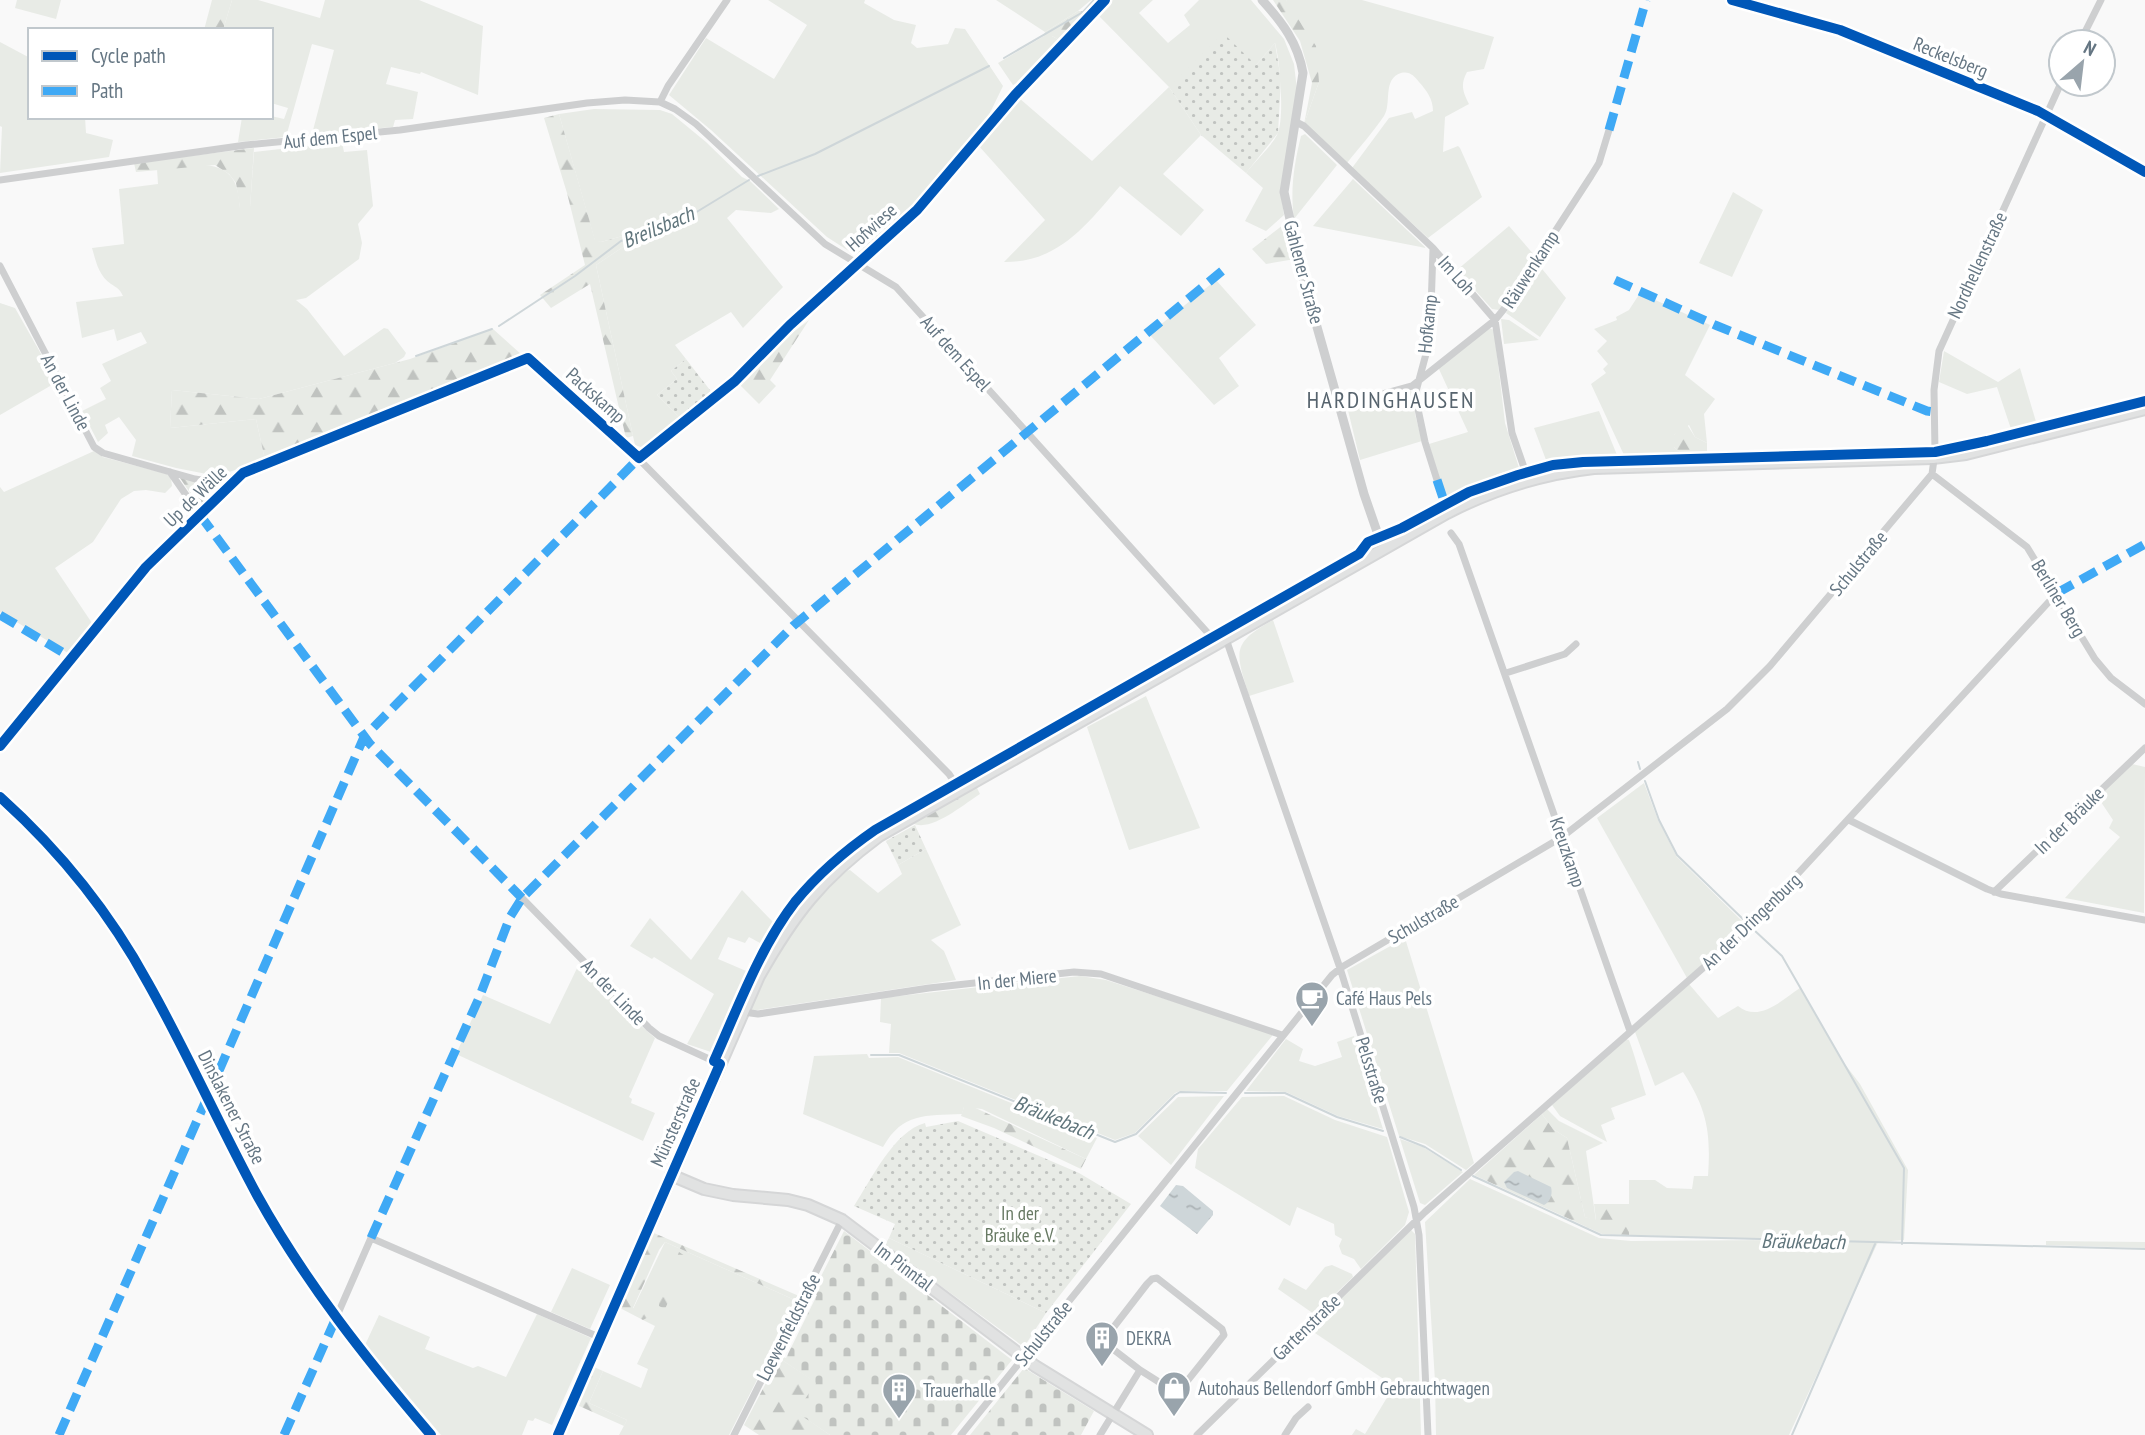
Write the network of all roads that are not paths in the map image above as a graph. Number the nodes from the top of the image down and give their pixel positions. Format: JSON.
{"nodes":[{"id":1,"x":727,"y":0,"type":"edge"},
{"id":2,"x":1105,"y":0,"type":"edge"},
{"id":3,"x":1262,"y":0,"type":"edge"},
{"id":4,"x":1732,"y":0,"type":"edge"},
{"id":5,"x":2101,"y":0,"type":"edge"},
{"id":6,"x":2087,"y":28,"type":"edge"},
{"id":7,"x":2054,"y":98,"type":"edge"},
{"id":8,"x":660,"y":102,"type":"junction"},
{"id":9,"x":2046,"y":115,"type":"junction"},
{"id":10,"x":1296,"y":122,"type":"junction"},
{"id":11,"x":1609,"y":130,"type":"dead end"},
{"id":12,"x":2145,"y":172,"type":"edge"},
{"id":13,"x":0,"y":180,"type":"edge"},
{"id":14,"x":1433,"y":248,"type":"junction"},
{"id":15,"x":856,"y":264,"type":"junction"},
{"id":16,"x":0,"y":266,"type":"edge"},
{"id":17,"x":1495,"y":320,"type":"junction"},
{"id":18,"x":528,"y":358,"type":"joint"},
{"id":19,"x":1419,"y":379,"type":"junction"},
{"id":20,"x":1339,"y":406,"type":"junction"},
{"id":21,"x":2145,"y":409,"type":"edge"},
{"id":22,"x":639,"y":458,"type":"junction"},
{"id":23,"x":1933,"y":458,"type":"junction"},
{"id":24,"x":170,"y":472,"type":"junction"},
{"id":25,"x":243,"y":473,"type":"junction"},
{"id":26,"x":1932,"y":474,"type":"junction"},
{"id":27,"x":1528,"y":479,"type":"junction"},
{"id":28,"x":1437,"y":480,"type":"dead end"},
{"id":29,"x":200,"y":515,"type":"junction"},
{"id":30,"x":1451,"y":533,"type":"dead end"},
{"id":31,"x":1383,"y":549,"type":"junction"},
{"id":32,"x":2057,"y":593,"type":"junction"},
{"id":33,"x":1226,"y":639,"type":"junction"},
{"id":34,"x":1576,"y":644,"type":"dead end"},
{"id":35,"x":1214,"y":645,"type":"junction"},
{"id":36,"x":1506,"y":673,"type":"junction"},
{"id":37,"x":2145,"y":704,"type":"edge"},
{"id":38,"x":0,"y":746,"type":"edge"},
{"id":39,"x":2145,"y":748,"type":"edge"},
{"id":40,"x":959,"y":789,"type":"junction"},
{"id":41,"x":0,"y":797,"type":"edge"},
{"id":42,"x":1849,"y":820,"type":"junction"},
{"id":43,"x":1562,"y":837,"type":"junction"},
{"id":44,"x":1994,"y":892,"type":"junction"},
{"id":45,"x":522,"y":898,"type":"dead end"},
{"id":46,"x":2145,"y":920,"type":"edge"},
{"id":47,"x":1340,"y":968,"type":"junction"},
{"id":48,"x":743,"y":1012,"type":"junction"},
{"id":49,"x":1630,"y":1031,"type":"junction"},
{"id":50,"x":1282,"y":1035,"type":"junction"},
{"id":51,"x":720,"y":1065,"type":"junction"},
{"id":52,"x":671,"y":1175,"type":"junction"},
{"id":53,"x":842,"y":1220,"type":"junction"},
{"id":54,"x":1417,"y":1220,"type":"junction"},
{"id":55,"x":336,"y":1318,"type":"junction"},
{"id":56,"x":601,"y":1338,"type":"junction"},
{"id":57,"x":1023,"y":1357,"type":"junction"},
{"id":58,"x":1140,"y":1370,"type":"junction"},
{"id":59,"x":1308,"y":1406,"type":"dead end"},
{"id":60,"x":1113,"y":1414,"type":"junction"},
{"id":61,"x":431,"y":1435,"type":"edge"},
{"id":62,"x":558,"y":1435,"type":"edge"},
{"id":63,"x":734,"y":1435,"type":"edge"},
{"id":64,"x":961,"y":1435,"type":"edge"},
{"id":65,"x":1100,"y":1435,"type":"edge"},
{"id":66,"x":1147,"y":1435,"type":"edge"},
{"id":67,"x":1197,"y":1435,"type":"edge"},
{"id":68,"x":1285,"y":1435,"type":"edge"},
{"id":69,"x":1428,"y":1435,"type":"edge"}],
"edges":[{"from":1,"to":8,"type":"street"},
{"from":2,"to":15,"type":"street","name":"Hofwiese"},
{"from":3,"to":10,"type":"street","name":"Gahlener Straße"},
{"from":4,"to":9,"type":"street","name":"Reckelsberg"},
{"from":5,"to":6,"type":"street"},
{"from":7,"to":9,"type":"street","name":"Nordhellenstraße"},
{"from":8,"to":13,"type":"street","name":"Auf dem Espel"},
{"from":8,"to":15,"type":"street","name":"Auf dem Espel"},
{"from":9,"to":12,"type":"street","name":"Reckelsberg"},
{"from":9,"to":23,"type":"street","name":"Nordhellenstraße"},
{"from":10,"to":14,"type":"street","name":"Im Loh"},
{"from":10,"to":20,"type":"street","name":"Gahlener Straße"},
{"from":11,"to":17,"type":"street","name":"Räuwenkamp"},
{"from":14,"to":17,"type":"street","name":"Im Loh"},
{"from":14,"to":19,"type":"street","name":"Hofkamp"},
{"from":15,"to":22,"type":"street","name":"Hofwiese"},
{"from":15,"to":35,"type":"street","name":"Auf dem Espel"},
{"from":16,"to":24,"type":"street","name":"An der Linde"},
{"from":17,"to":19,"type":"street","name":"Räuwenkamp"},
{"from":17,"to":27,"type":"street"},
{"from":18,"to":22,"type":"street","name":"Packskamp"},
{"from":18,"to":25,"type":"street","name":"Up de Wälle"},
{"from":19,"to":20,"type":"street","name":"Räuwenkamp"},
{"from":19,"to":28,"type":"street","name":"Hofkamp"},
{"from":20,"to":31,"type":"street","name":"Gahlener Straße"},
{"from":21,"to":23,"type":"main road","name":"Münsterstraße"},
{"from":22,"to":40,"type":"street","name":"Packskamp"},
{"from":23,"to":26,"type":"street"},
{"from":23,"to":27,"type":"main road","name":"Münsterstraße"},
{"from":24,"to":25,"type":"street","name":"An der Linde"},
{"from":24,"to":29,"type":"street"},
{"from":25,"to":29,"type":"street","name":"Up de Wälle"},
{"from":26,"to":32,"type":"street","name":"Berliner Berg"},
{"from":26,"to":43,"type":"street","name":"Schulstraße"},
{"from":27,"to":31,"type":"main road","name":"Münsterstraße"},
{"from":29,"to":38,"type":"street","name":"Up de Wälle"},
{"from":30,"to":36,"type":"street","name":"Kreuzkamp"},
{"from":31,"to":33,"type":"main road","name":"Münsterstraße"},
{"from":32,"to":37,"type":"street","name":"Berliner Berg"},
{"from":32,"to":42,"type":"street","name":"An der Dringenburg"},
{"from":33,"to":35,"type":"main road","name":"Münsterstraße"},
{"from":33,"to":47,"type":"street","name":"Pelsstraße"},
{"from":34,"to":36,"type":"street"},
{"from":35,"to":40,"type":"main road","name":"Münsterstraße"},
{"from":36,"to":43,"type":"street","name":"Kreuzkamp"},
{"from":39,"to":44,"type":"street","name":"In der Bräuke"},
{"from":40,"to":48,"type":"main road","name":"Münsterstraße"},
{"from":41,"to":55,"type":"main road","name":"Dinslakener Straße"},
{"from":42,"to":44,"type":"street"},
{"from":42,"to":49,"type":"street","name":"An der Dringenburg"},
{"from":43,"to":47,"type":"street","name":"Schulstraße"},
{"from":43,"to":49,"type":"street","name":"Kreuzkamp"},
{"from":44,"to":46,"type":"street"},
{"from":45,"to":51,"type":"street","name":"An der Linde"},
{"from":47,"to":50,"type":"street","name":"Schulstraße"},
{"from":47,"to":54,"type":"street","name":"Pelsstraße"},
{"from":48,"to":50,"type":"street","name":"In der Miere"},
{"from":48,"to":51,"type":"main road","name":"Münsterstraße"},
{"from":49,"to":54,"type":"street","name":"An der Dringenburg"},
{"from":50,"to":57,"type":"street","name":"Schulstraße"},
{"from":51,"to":52,"type":"main road","name":"Münsterstraße"},
{"from":52,"to":53,"type":"main road","name":"Im Pinntal"},
{"from":52,"to":56,"type":"main road","name":"Münsterstraße"},
{"from":53,"to":57,"type":"main road","name":"Im Pinntal"},
{"from":53,"to":63,"type":"street","name":"Loewenfeldstraße"},
{"from":54,"to":67,"type":"street","name":"Gartenstraße"},
{"from":54,"to":69,"type":"street","name":"Pelsstraße"},
{"from":55,"to":56,"type":"street"},
{"from":55,"to":61,"type":"main road","name":"Dinslakener Straße"},
{"from":56,"to":62,"type":"main road","name":"Münsterstraße"},
{"from":57,"to":60,"type":"main road","name":"Im Pinntal"},
{"from":57,"to":64,"type":"street","name":"Schulstraße"},
{"from":58,"to":58,"type":"street"},
{"from":58,"to":60,"type":"street"},
{"from":59,"to":68,"type":"street"},
{"from":60,"to":65,"type":"street"},
{"from":60,"to":66,"type":"main road","name":"Im Pinntal"}]}
